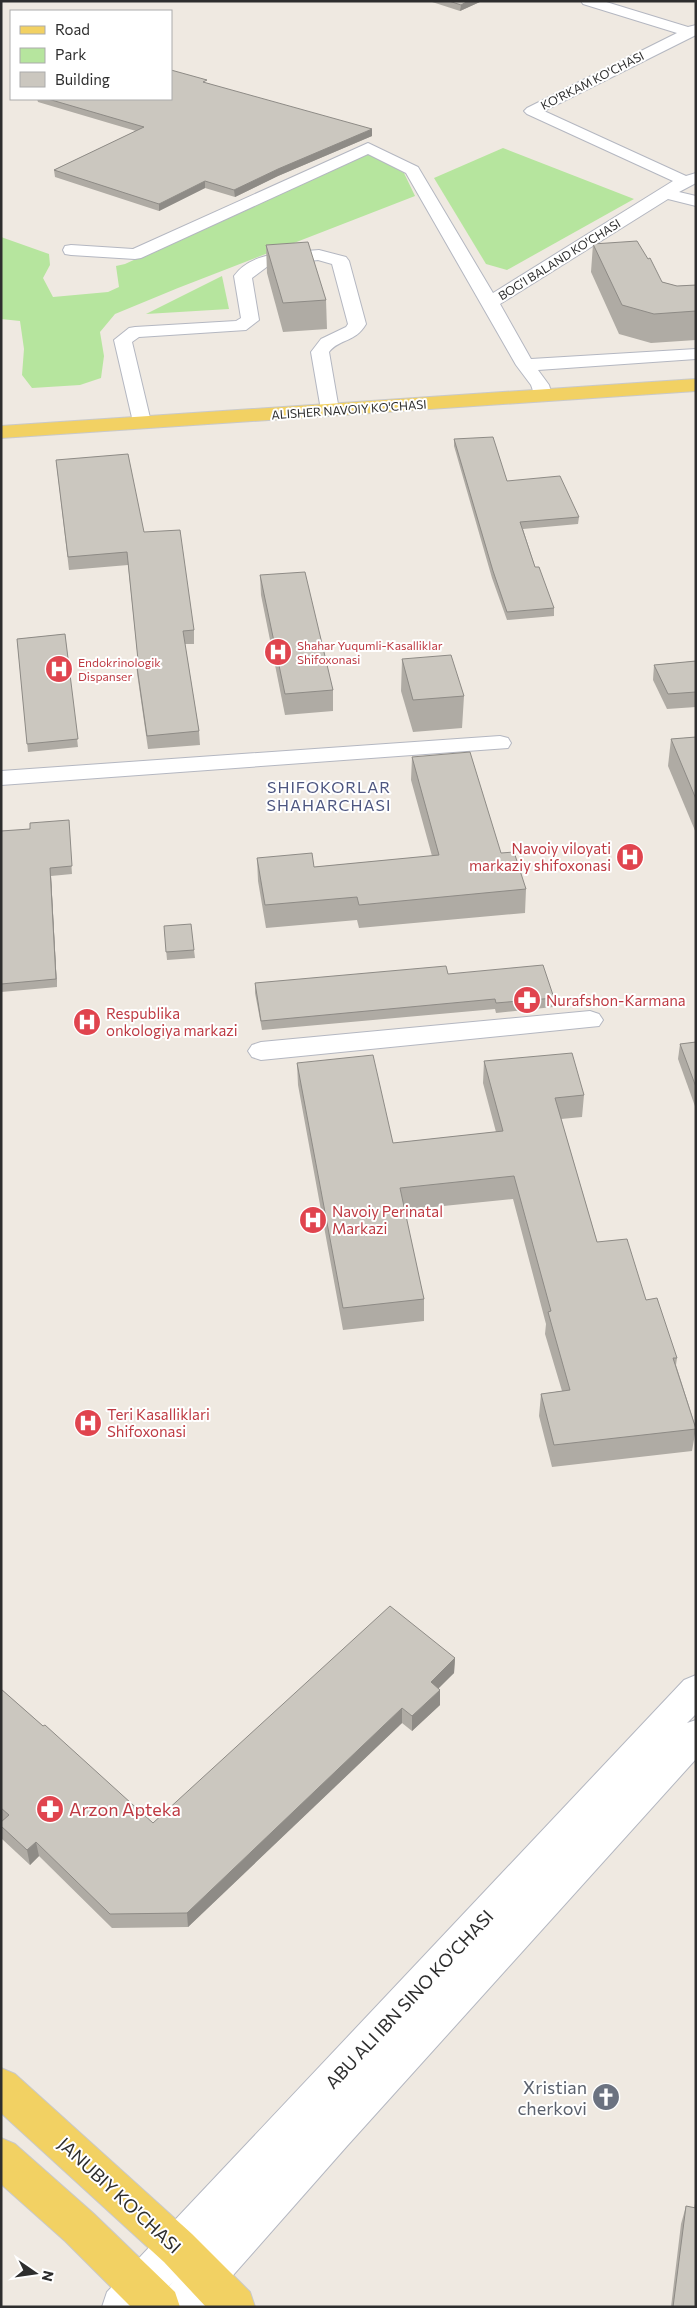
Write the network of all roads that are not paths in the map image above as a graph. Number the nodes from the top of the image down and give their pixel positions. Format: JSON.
{"nodes":[{"id":1,"x":588,"y":1,"type":"edge"},
{"id":2,"x":692,"y":30,"type":"edge"},
{"id":3,"x":691,"y":180,"type":"edge"},
{"id":4,"x":666,"y":193,"type":"junction"},
{"id":5,"x":696,"y":201,"type":"edge"},
{"id":6,"x":71,"y":250,"type":"dead end"},
{"id":7,"x":490,"y":302,"type":"junction"},
{"id":8,"x":696,"y":354,"type":"edge"},
{"id":9,"x":525,"y":365,"type":"junction"},
{"id":10,"x":696,"y":375,"type":"edge"},
{"id":11,"x":696,"y":385,"type":"edge"},
{"id":12,"x":542,"y":390,"type":"junction"},
{"id":13,"x":329,"y":404,"type":"junction"},
{"id":14,"x":141,"y":416,"type":"junction"},
{"id":15,"x":1,"y":420,"type":"edge"},
{"id":16,"x":1,"y":432,"type":"edge"},
{"id":17,"x":500,"y":743,"type":"dead end"},
{"id":18,"x":1,"y":778,"type":"edge"},
{"id":19,"x":590,"y":1020,"type":"dead end"},
{"id":20,"x":261,"y":1051,"type":"dead end"},
{"id":21,"x":696,"y":1690,"type":"edge"},
{"id":22,"x":696,"y":1735,"type":"edge"},
{"id":23,"x":1,"y":2087,"type":"edge"},
{"id":24,"x":1,"y":2158,"type":"edge"},
{"id":25,"x":178,"y":2248,"type":"junction"},
{"id":26,"x":205,"y":2276,"type":"junction"},
{"id":27,"x":141,"y":2300,"type":"edge"},
{"id":28,"x":178,"y":2307,"type":"edge"},
{"id":29,"x":235,"y":2307,"type":"edge"}],
"edges":[{"from":1,"to":2,"type":"street"},
{"from":2,"to":3,"type":"street","name":"KO'RKAM KO'CHASI"},
{"from":3,"to":4,"type":"street","name":"BOG'I BALAND KO'CHASI"},
{"from":4,"to":5,"type":"street"},
{"from":4,"to":7,"type":"street","name":"BOG'I BALAND KO'CHASI"},
{"from":6,"to":7,"type":"street"},
{"from":7,"to":9,"type":"street","name":"BOG'I BALAND KO'CHASI"},
{"from":8,"to":9,"type":"street"},
{"from":9,"to":12,"type":"street","name":"BOG'I BALAND KO'CHASI"},
{"from":10,"to":12,"type":"main road","name":"ALISHER NAVOIY KO'CHASI"},
{"from":11,"to":12,"type":"main road","name":"ALISHER NAVOIY KO'CHASI"},
{"from":12,"to":13,"type":"main road","name":"ALISHER NAVOIY KO'CHASI"},
{"from":13,"to":14,"type":"main road","name":"ALISHER NAVOIY KO'CHASI"},
{"from":13,"to":14,"type":"street"},
{"from":14,"to":15,"type":"main road","name":"ALISHER NAVOIY KO'CHASI"},
{"from":14,"to":16,"type":"main road","name":"ALISHER NAVOIY KO'CHASI"},
{"from":17,"to":18,"type":"street"},
{"from":19,"to":20,"type":"street"},
{"from":21,"to":25,"type":"street","name":"ABU ALI IBN SINO KO'CHASI"},
{"from":22,"to":26,"type":"street","name":"ABU ALI IBN SINO KO'CHASI"},
{"from":23,"to":25,"type":"main road","name":"JANUBIY KO'CHASI"},
{"from":24,"to":27,"type":"main road"},
{"from":25,"to":26,"type":"main road","name":"JANUBIY KO'CHASI"},
{"from":25,"to":27,"type":"street","name":"ABU ALI IBN SINO KO'CHASI"},
{"from":26,"to":28,"type":"street","name":"ABU ALI IBN SINO KO'CHASI"},
{"from":26,"to":29,"type":"main road","name":"JANUBIY KO'CHASI"}]}
